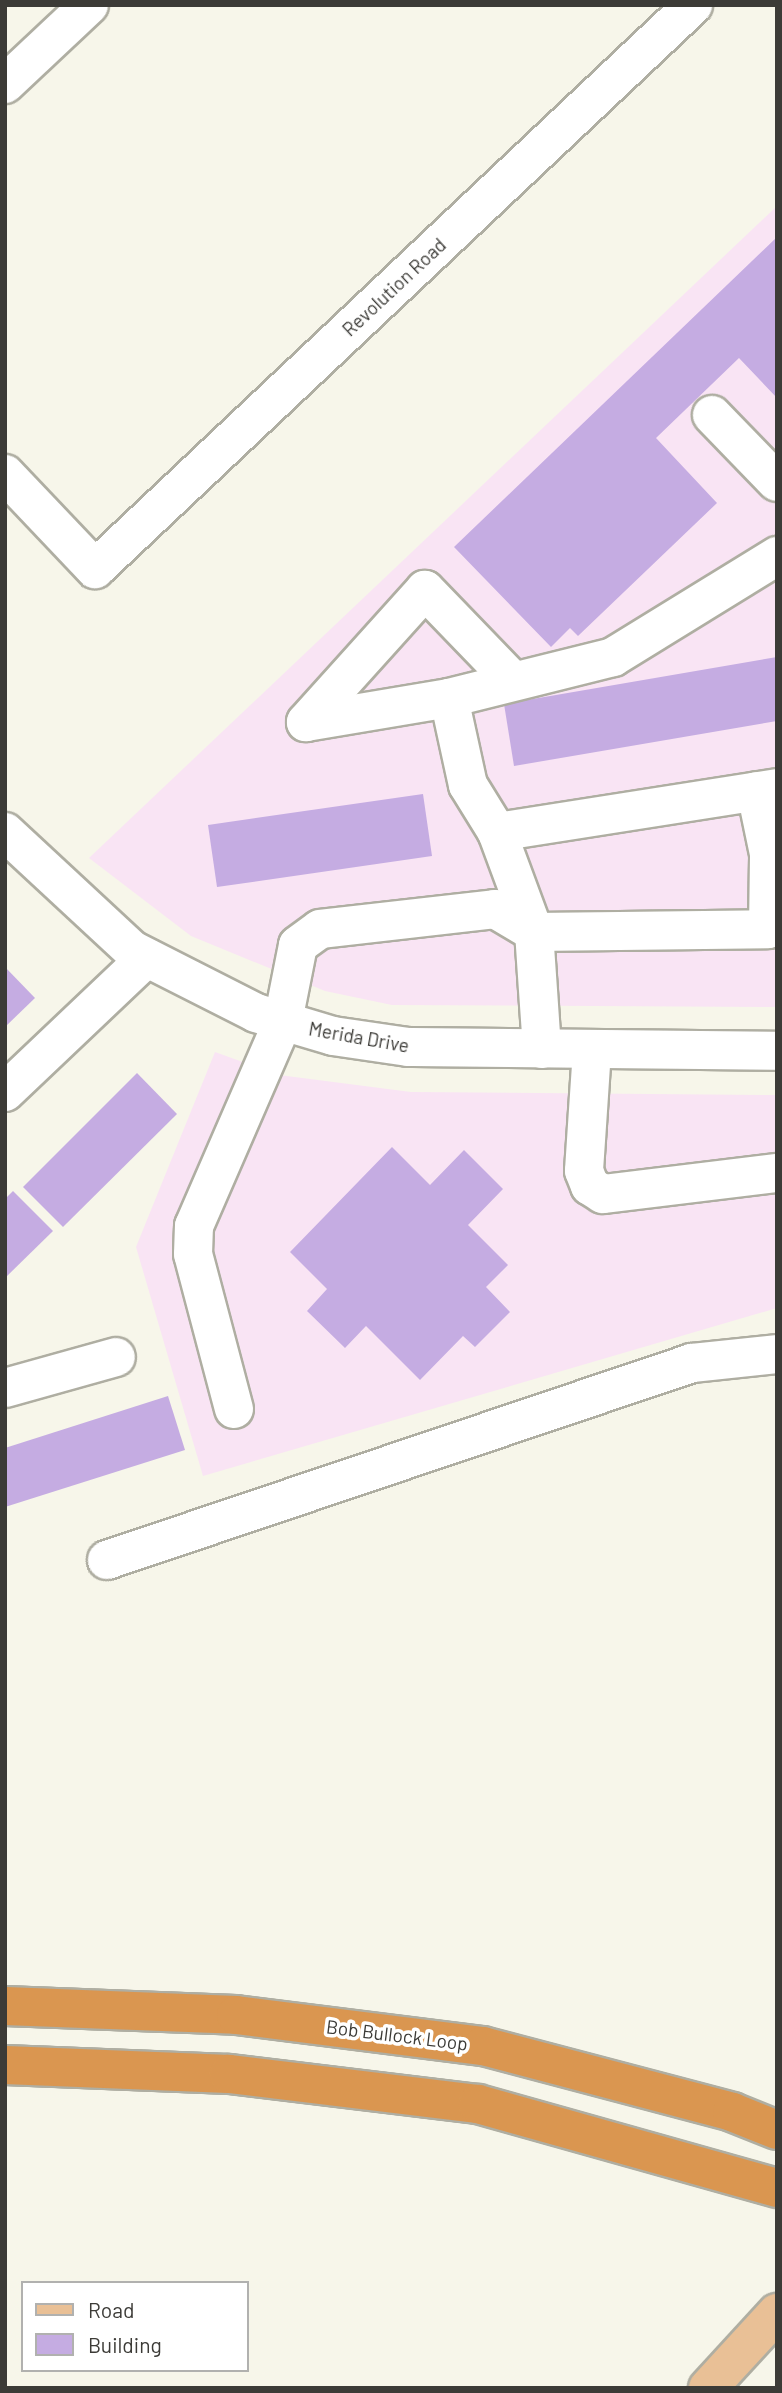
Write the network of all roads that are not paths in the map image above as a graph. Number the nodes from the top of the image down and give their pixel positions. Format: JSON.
{"nodes":[{"id":1,"x":89,"y":5,"type":"edge"},
{"id":2,"x":692,"y":5,"type":"edge"},
{"id":3,"x":5,"y":84,"type":"edge"},
{"id":4,"x":712,"y":415,"type":"dead end"},
{"id":5,"x":5,"y":474,"type":"edge"},
{"id":6,"x":777,"y":482,"type":"edge"},
{"id":7,"x":777,"y":556,"type":"edge"},
{"id":8,"x":511,"y":679,"type":"junction"},
{"id":9,"x":450,"y":698,"type":"junction"},
{"id":10,"x":766,"y":789,"type":"edge"},
{"id":11,"x":5,"y":832,"type":"edge"},
{"id":12,"x":497,"y":832,"type":"junction"},
{"id":13,"x":534,"y":932,"type":"junction"},
{"id":14,"x":146,"y":958,"type":"junction"},
{"id":15,"x":283,"y":1021,"type":"junction"},
{"id":16,"x":542,"y":1049,"type":"junction"},
{"id":17,"x":592,"y":1050,"type":"junction"},
{"id":18,"x":777,"y":1051,"type":"edge"},
{"id":19,"x":5,"y":1091,"type":"edge"},
{"id":20,"x":777,"y":1173,"type":"edge"},
{"id":21,"x":777,"y":1354,"type":"edge"},
{"id":22,"x":116,"y":1357,"type":"dead end"},
{"id":23,"x":5,"y":1388,"type":"edge"},
{"id":24,"x":234,"y":1409,"type":"dead end"},
{"id":25,"x":107,"y":1559,"type":"dead end"},
{"id":26,"x":5,"y":2006,"type":"edge"},
{"id":27,"x":5,"y":2065,"type":"edge"},
{"id":28,"x":777,"y":2130,"type":"edge"},
{"id":29,"x":777,"y":2188,"type":"edge"},
{"id":30,"x":777,"y":2313,"type":"edge"},
{"id":31,"x":777,"y":2342,"type":"edge"},
{"id":32,"x":708,"y":2388,"type":"edge"}],
"edges":[{"from":1,"to":3,"type":"street"},
{"from":2,"to":5,"type":"street","name":"Revolution Road"},
{"from":4,"to":6,"type":"street"},
{"from":7,"to":8,"type":"street"},
{"from":8,"to":9,"type":"street"},
{"from":8,"to":9,"type":"street"},
{"from":9,"to":12,"type":"street"},
{"from":10,"to":12,"type":"street"},
{"from":10,"to":13,"type":"street"},
{"from":11,"to":14,"type":"street","name":"Merida Drive"},
{"from":12,"to":13,"type":"street"},
{"from":13,"to":15,"type":"street"},
{"from":13,"to":16,"type":"street"},
{"from":14,"to":15,"type":"street","name":"Merida Drive"},
{"from":14,"to":19,"type":"street"},
{"from":15,"to":16,"type":"street","name":"Merida Drive"},
{"from":15,"to":24,"type":"street"},
{"from":16,"to":17,"type":"street","name":"Merida Drive"},
{"from":17,"to":18,"type":"street","name":"Merida Drive"},
{"from":17,"to":20,"type":"street"},
{"from":21,"to":25,"type":"street"},
{"from":22,"to":23,"type":"street"},
{"from":26,"to":28,"type":"highway","name":"Bob Bullock Loop"},
{"from":27,"to":29,"type":"highway"},
{"from":30,"to":32,"type":"main road"},
{"from":31,"to":32,"type":"main road"}]}
